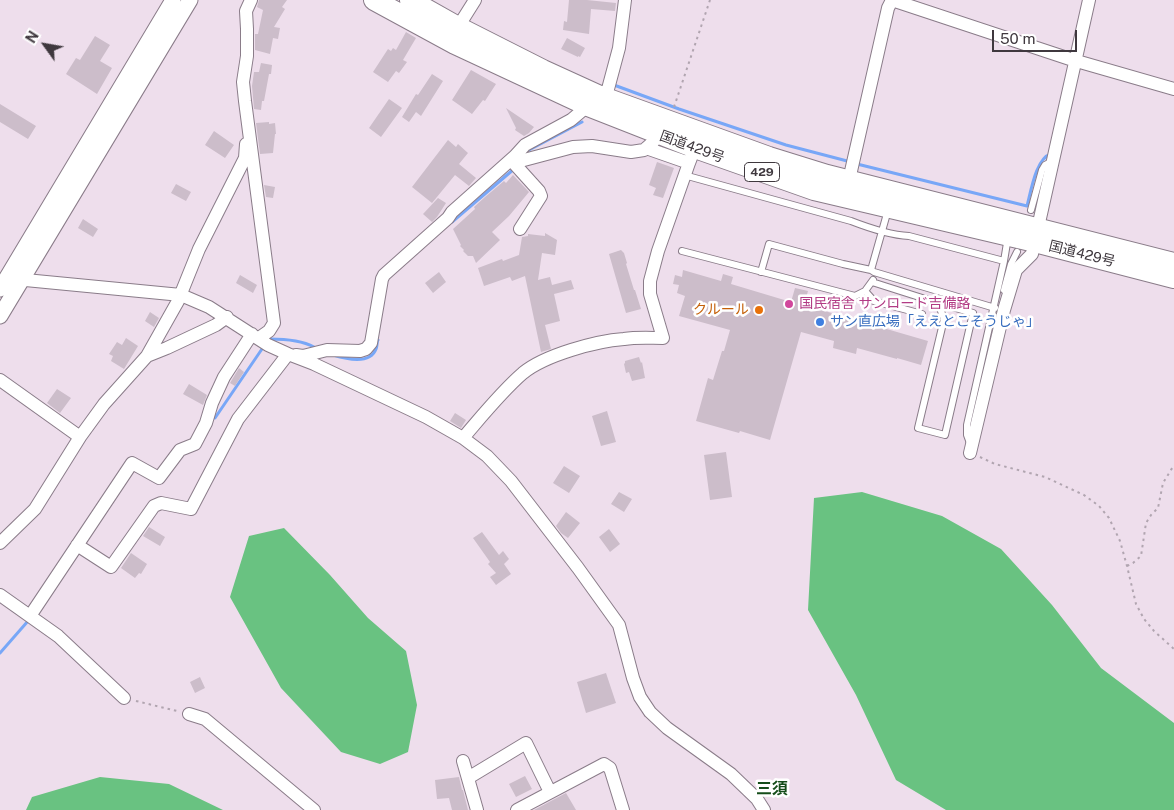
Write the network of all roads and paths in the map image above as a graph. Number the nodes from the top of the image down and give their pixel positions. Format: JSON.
{"nodes":[{"id":1,"x":173,"y":0,"type":"edge"},
{"id":2,"x":190,"y":0,"type":"edge"},
{"id":3,"x":251,"y":0,"type":"edge"},
{"id":4,"x":374,"y":0,"type":"edge"},
{"id":5,"x":410,"y":0,"type":"edge"},
{"id":6,"x":475,"y":0,"type":"edge"},
{"id":7,"x":625,"y":0,"type":"edge"},
{"id":8,"x":710,"y":0,"type":"edge"},
{"id":9,"x":892,"y":0,"type":"edge"},
{"id":10,"x":1090,"y":0,"type":"edge"},
{"id":11,"x":450,"y":29,"type":"junction"},
{"id":12,"x":1073,"y":60,"type":"junction"},
{"id":13,"x":1174,"y":89,"type":"edge"},
{"id":14,"x":594,"y":101,"type":"junction"},
{"id":15,"x":247,"y":124,"type":"junction"},
{"id":16,"x":662,"y":128,"type":"junction"},
{"id":17,"x":692,"y":155,"type":"junction"},
{"id":18,"x":513,"y":158,"type":"junction"},
{"id":19,"x":1053,"y":161,"type":"junction"},
{"id":20,"x":851,"y":168,"type":"junction"},
{"id":21,"x":891,"y":200,"type":"junction"},
{"id":22,"x":1034,"y":227,"type":"junction"},
{"id":23,"x":520,"y":229,"type":"dead end"},
{"id":24,"x":882,"y":231,"type":"junction"},
{"id":25,"x":1013,"y":244,"type":"junction"},
{"id":26,"x":682,"y":251,"type":"dead end"},
{"id":27,"x":1004,"y":261,"type":"junction"},
{"id":28,"x":1174,"y":263,"type":"edge"},
{"id":29,"x":873,"y":271,"type":"junction"},
{"id":30,"x":761,"y":272,"type":"junction"},
{"id":31,"x":1174,"y":278,"type":"edge"},
{"id":32,"x":22,"y":279,"type":"junction"},
{"id":33,"x":2,"y":281,"type":"edge"},
{"id":34,"x":872,"y":282,"type":"junction"},
{"id":35,"x":865,"y":291,"type":"junction"},
{"id":36,"x":181,"y":296,"type":"junction"},
{"id":37,"x":938,"y":303,"type":"junction"},
{"id":38,"x":998,"y":308,"type":"junction"},
{"id":39,"x":922,"y":314,"type":"dead end"},
{"id":40,"x":0,"y":316,"type":"edge"},
{"id":41,"x":226,"y":317,"type":"junction"},
{"id":42,"x":261,"y":340,"type":"junction"},
{"id":43,"x":288,"y":354,"type":"junction"},
{"id":44,"x":147,"y":356,"type":"junction"},
{"id":45,"x":0,"y":380,"type":"edge"},
{"id":46,"x":80,"y":437,"type":"junction"},
{"id":47,"x":463,"y":438,"type":"junction"},
{"id":48,"x":971,"y":449,"type":"joint"},
{"id":49,"x":1174,"y":465,"type":"edge"},
{"id":50,"x":0,"y":544,"type":"edge"},
{"id":51,"x":77,"y":545,"type":"junction"},
{"id":52,"x":1128,"y":566,"type":"junction"},
{"id":53,"x":0,"y":595,"type":"edge"},
{"id":54,"x":30,"y":616,"type":"junction"},
{"id":55,"x":1174,"y":649,"type":"edge"},
{"id":56,"x":124,"y":698,"type":"joint"},
{"id":57,"x":189,"y":714,"type":"joint"},
{"id":58,"x":463,"y":761,"type":"dead end"},
{"id":59,"x":468,"y":778,"type":"junction"},
{"id":60,"x":550,"y":792,"type":"junction"},
{"id":61,"x":314,"y":810,"type":"edge"},
{"id":62,"x":477,"y":810,"type":"edge"},
{"id":63,"x":517,"y":810,"type":"edge"},
{"id":64,"x":624,"y":810,"type":"edge"},
{"id":65,"x":764,"y":810,"type":"edge"}],
"edges":[{"from":1,"to":33,"type":"street"},
{"from":2,"to":32,"type":"street"},
{"from":3,"to":15,"type":"street"},
{"from":4,"to":11,"type":"highway","name":"国道429号","number":"429"},
{"from":5,"to":11,"type":"highway","name":"国道429号","number":"429"},
{"from":6,"to":11,"type":"street"},
{"from":7,"to":14,"type":"street"},
{"from":8,"to":16,"type":"path"},
{"from":9,"to":12,"type":"street"},
{"from":9,"to":20,"type":"street"},
{"from":10,"to":12,"type":"street"},
{"from":11,"to":14,"type":"highway","name":"国道429号","number":"429"},
{"from":12,"to":13,"type":"street"},
{"from":12,"to":19,"type":"street"},
{"from":14,"to":16,"type":"highway","name":"国道429号","number":"429"},
{"from":14,"to":18,"type":"street"},
{"from":15,"to":36,"type":"street"},
{"from":15,"to":42,"type":"street"},
{"from":16,"to":17,"type":"highway","name":"国道429号","number":"429"},
{"from":16,"to":18,"type":"street"},
{"from":17,"to":20,"type":"highway","name":"国道429号","number":"429"},
{"from":17,"to":21,"type":"highway","name":"国道429号","number":"429"},
{"from":17,"to":24,"type":"lane"},
{"from":17,"to":47,"type":"street"},
{"from":18,"to":23,"type":"street"},
{"from":18,"to":43,"type":"street"},
{"from":19,"to":22,"type":"street"},
{"from":19,"to":22,"type":"lane"},
{"from":20,"to":21,"type":"highway","name":"国道429号","number":"429"},
{"from":21,"to":22,"type":"highway","name":"国道429号","number":"429"},
{"from":21,"to":24,"type":"lane"},
{"from":21,"to":25,"type":"highway","name":"国道429号","number":"429"},
{"from":22,"to":25,"type":"highway","name":"国道429号","number":"429"},
{"from":22,"to":28,"type":"highway","name":"国道429号","number":"429"},
{"from":22,"to":31,"type":"highway","name":"国道429号","number":"429"},
{"from":22,"to":38,"type":"street"},
{"from":24,"to":27,"type":"lane"},
{"from":24,"to":29,"type":"lane"},
{"from":25,"to":27,"type":"lane"},
{"from":25,"to":38,"type":"lane"},
{"from":26,"to":30,"type":"lane"},
{"from":27,"to":38,"type":"lane"},
{"from":29,"to":30,"type":"lane"},
{"from":29,"to":34,"type":"lane"},
{"from":29,"to":38,"type":"lane"},
{"from":30,"to":35,"type":"lane"},
{"from":32,"to":33,"type":"street"},
{"from":32,"to":36,"type":"street"},
{"from":32,"to":40,"type":"street"},
{"from":34,"to":35,"type":"lane"},
{"from":34,"to":37,"type":"lane"},
{"from":35,"to":39,"type":"lane"},
{"from":36,"to":41,"type":"street"},
{"from":36,"to":44,"type":"street"},
{"from":37,"to":37,"type":"lane"},
{"from":38,"to":48,"type":"street"},
{"from":41,"to":42,"type":"street"},
{"from":41,"to":44,"type":"street"},
{"from":42,"to":43,"type":"street"},
{"from":42,"to":51,"type":"street"},
{"from":43,"to":47,"type":"street"},
{"from":43,"to":51,"type":"street"},
{"from":44,"to":46,"type":"street"},
{"from":45,"to":46,"type":"street"},
{"from":46,"to":50,"type":"street"},
{"from":47,"to":65,"type":"street"},
{"from":48,"to":52,"type":"path"},
{"from":49,"to":52,"type":"path"},
{"from":51,"to":54,"type":"street"},
{"from":52,"to":55,"type":"path"},
{"from":53,"to":54,"type":"street"},
{"from":54,"to":56,"type":"street"},
{"from":56,"to":57,"type":"path"},
{"from":57,"to":61,"type":"street"},
{"from":58,"to":59,"type":"street"},
{"from":59,"to":60,"type":"street"},
{"from":59,"to":62,"type":"street"},
{"from":60,"to":63,"type":"street"},
{"from":60,"to":64,"type":"street"}]}
